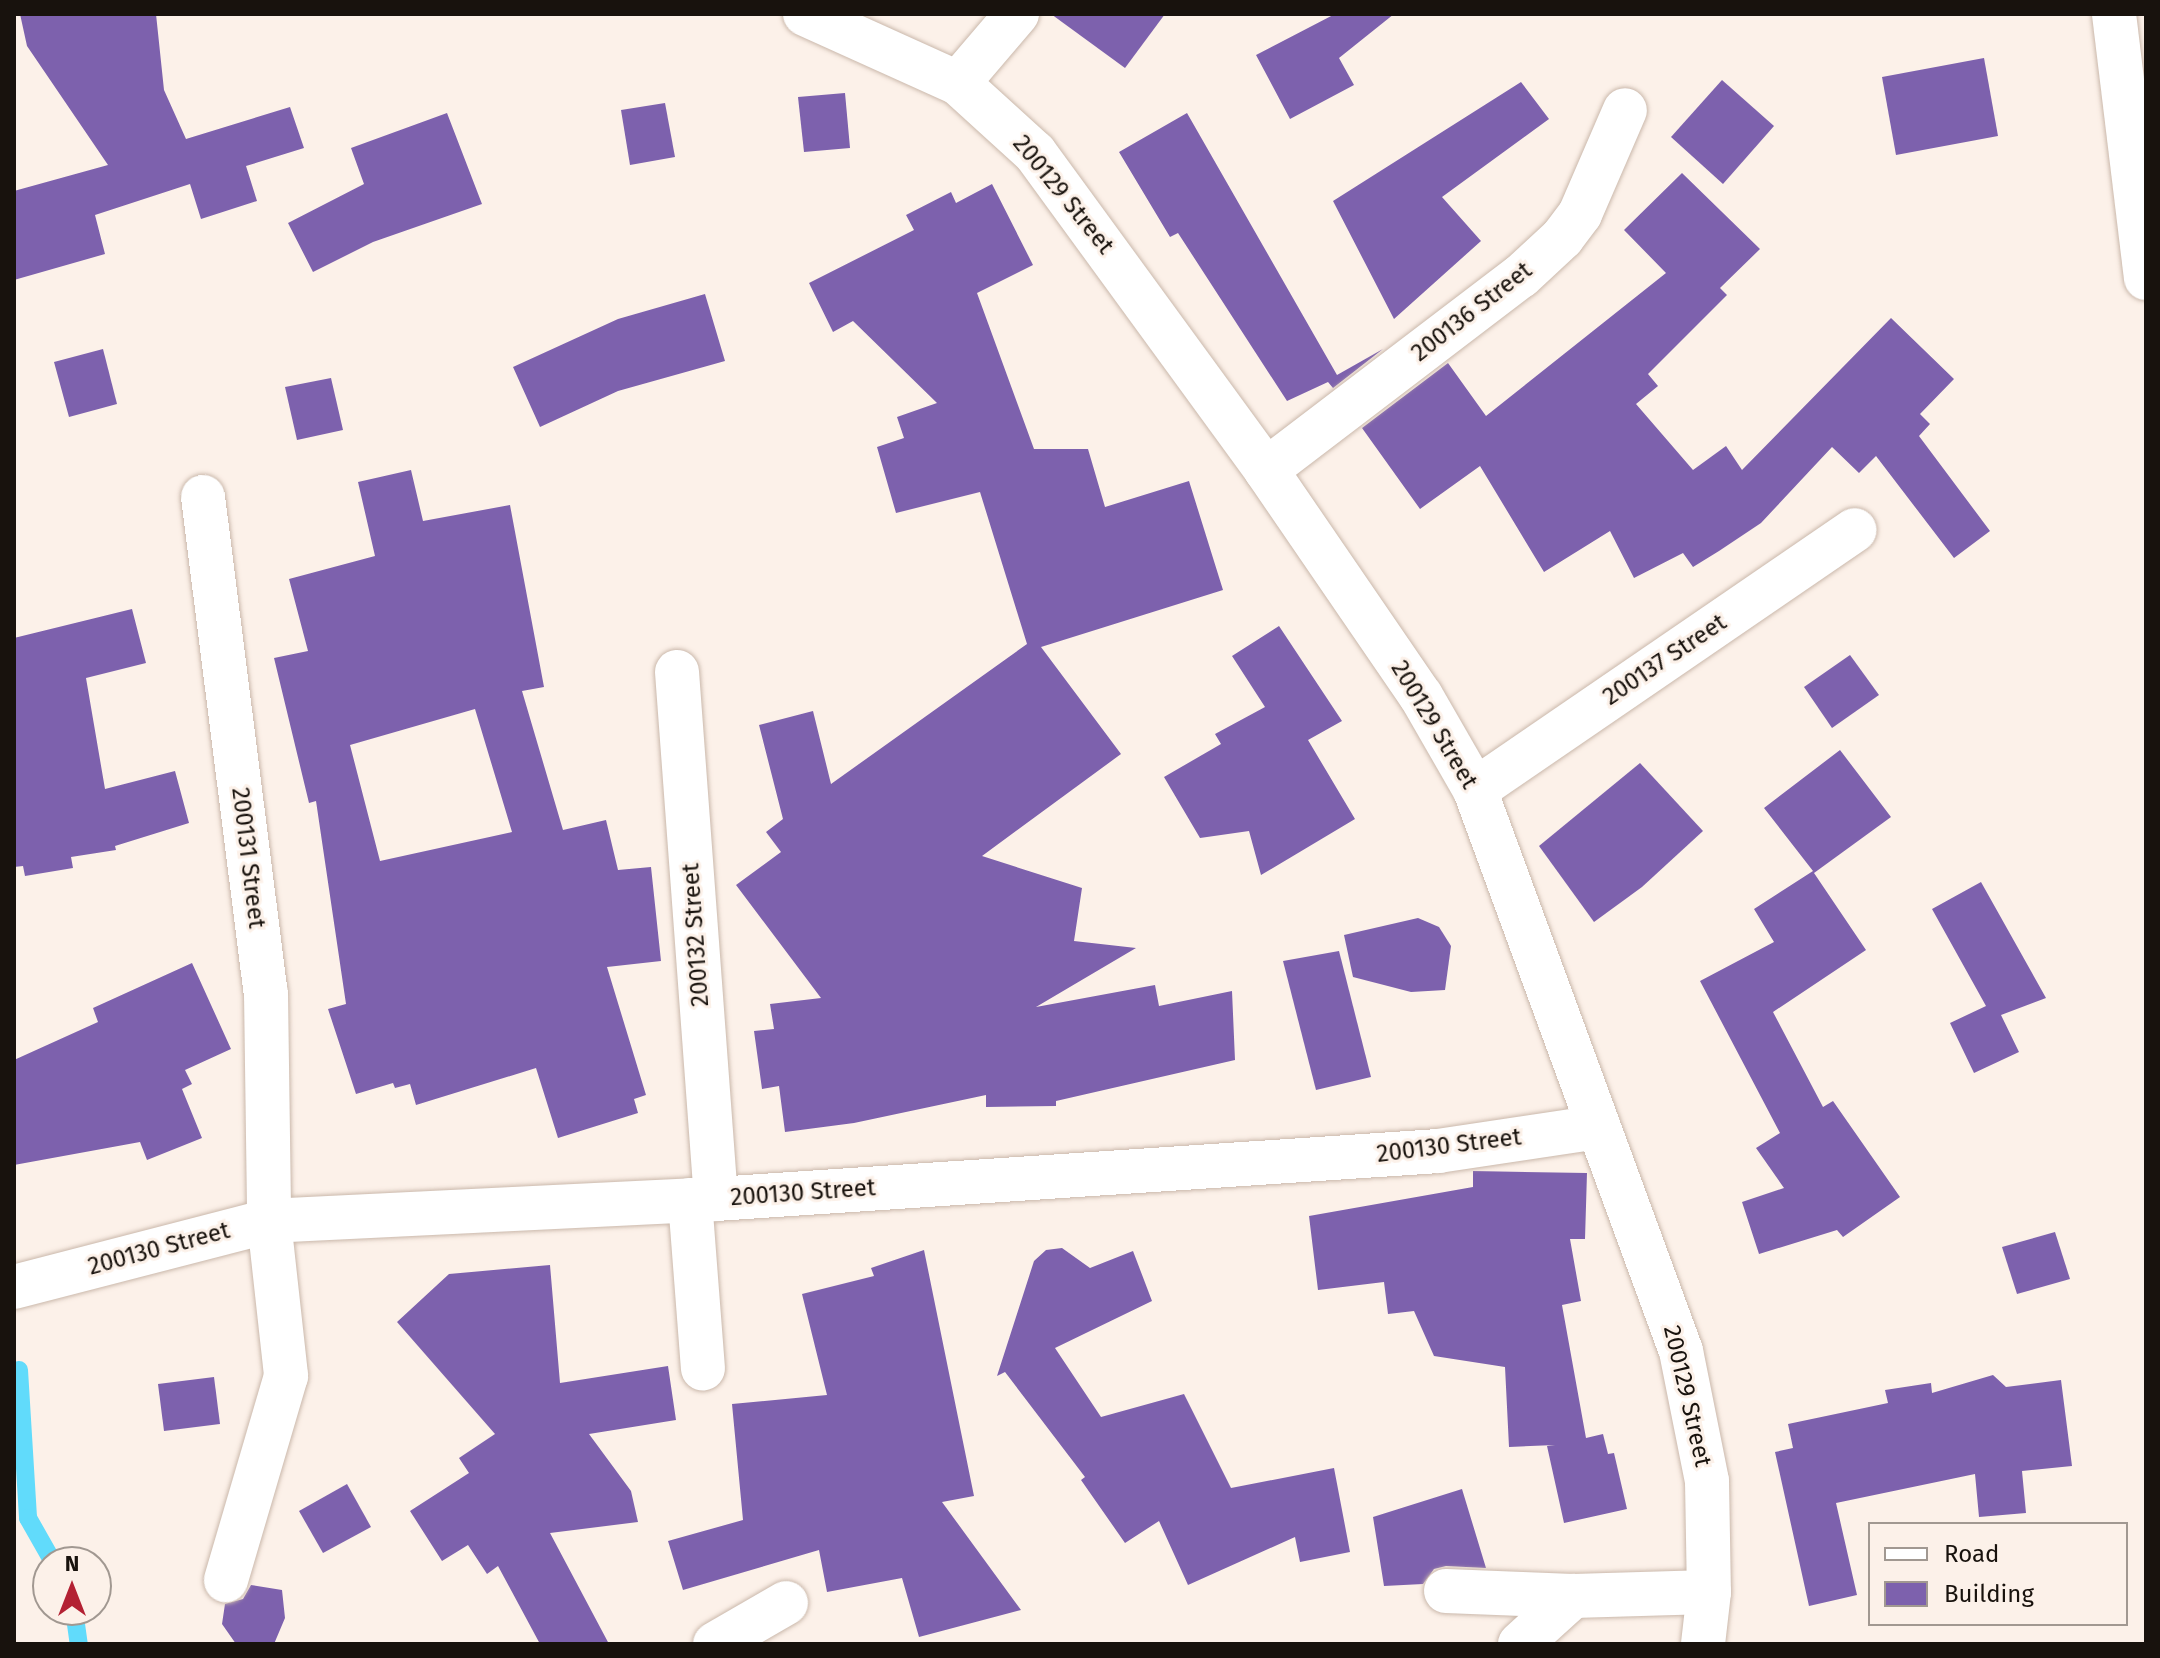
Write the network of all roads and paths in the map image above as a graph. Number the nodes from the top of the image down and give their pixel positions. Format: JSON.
{"nodes":[{"id":1,"x":805,"y":14,"type":"edge"},
{"id":2,"x":1017,"y":14,"type":"edge"},
{"id":3,"x":2114,"y":14,"type":"edge"},
{"id":4,"x":958,"y":83,"type":"junction"},
{"id":5,"x":1625,"y":110,"type":"dead end"},
{"id":6,"x":2146,"y":278,"type":"edge"},
{"id":7,"x":1266,"y":470,"type":"junction"},
{"id":8,"x":203,"y":497,"type":"dead end"},
{"id":9,"x":1855,"y":530,"type":"dead end"},
{"id":10,"x":677,"y":672,"type":"dead end"},
{"id":11,"x":1475,"y":790,"type":"junction"},
{"id":12,"x":1598,"y":1127,"type":"junction"},
{"id":13,"x":703,"y":1200,"type":"junction"},
{"id":14,"x":269,"y":1221,"type":"junction"},
{"id":15,"x":14,"y":1287,"type":"edge"},
{"id":16,"x":703,"y":1368,"type":"dead end"},
{"id":17,"x":226,"y":1580,"type":"dead end"},
{"id":18,"x":1446,"y":1591,"type":"dead end"},
{"id":19,"x":1709,"y":1592,"type":"junction"},
{"id":20,"x":1573,"y":1596,"type":"junction"},
{"id":21,"x":786,"y":1603,"type":"dead end"},
{"id":22,"x":715,"y":1644,"type":"edge"},
{"id":23,"x":1520,"y":1644,"type":"edge"},
{"id":24,"x":1703,"y":1644,"type":"edge"}],
"edges":[{"from":1,"to":4,"type":"street","name":"200129 Street"},
{"from":2,"to":4,"type":"street"},
{"from":3,"to":6,"type":"street"},
{"from":4,"to":7,"type":"street","name":"200129 Street"},
{"from":5,"to":7,"type":"street","name":"200136 Street"},
{"from":7,"to":11,"type":"street","name":"200129 Street"},
{"from":8,"to":14,"type":"street","name":"200131 Street"},
{"from":9,"to":11,"type":"street","name":"200137 Street"},
{"from":10,"to":13,"type":"street","name":"200132 Street"},
{"from":11,"to":12,"type":"street","name":"200129 Street"},
{"from":12,"to":13,"type":"street","name":"200130 Street"},
{"from":12,"to":19,"type":"street","name":"200129 Street"},
{"from":13,"to":14,"type":"street","name":"200130 Street"},
{"from":13,"to":16,"type":"street","name":"200132 Street"},
{"from":14,"to":15,"type":"street","name":"200130 Street"},
{"from":14,"to":17,"type":"street","name":"200131 Street"},
{"from":18,"to":20,"type":"street"},
{"from":19,"to":20,"type":"street"},
{"from":19,"to":24,"type":"street","name":"200129 Street"},
{"from":20,"to":23,"type":"street"},
{"from":21,"to":22,"type":"street"}]}
